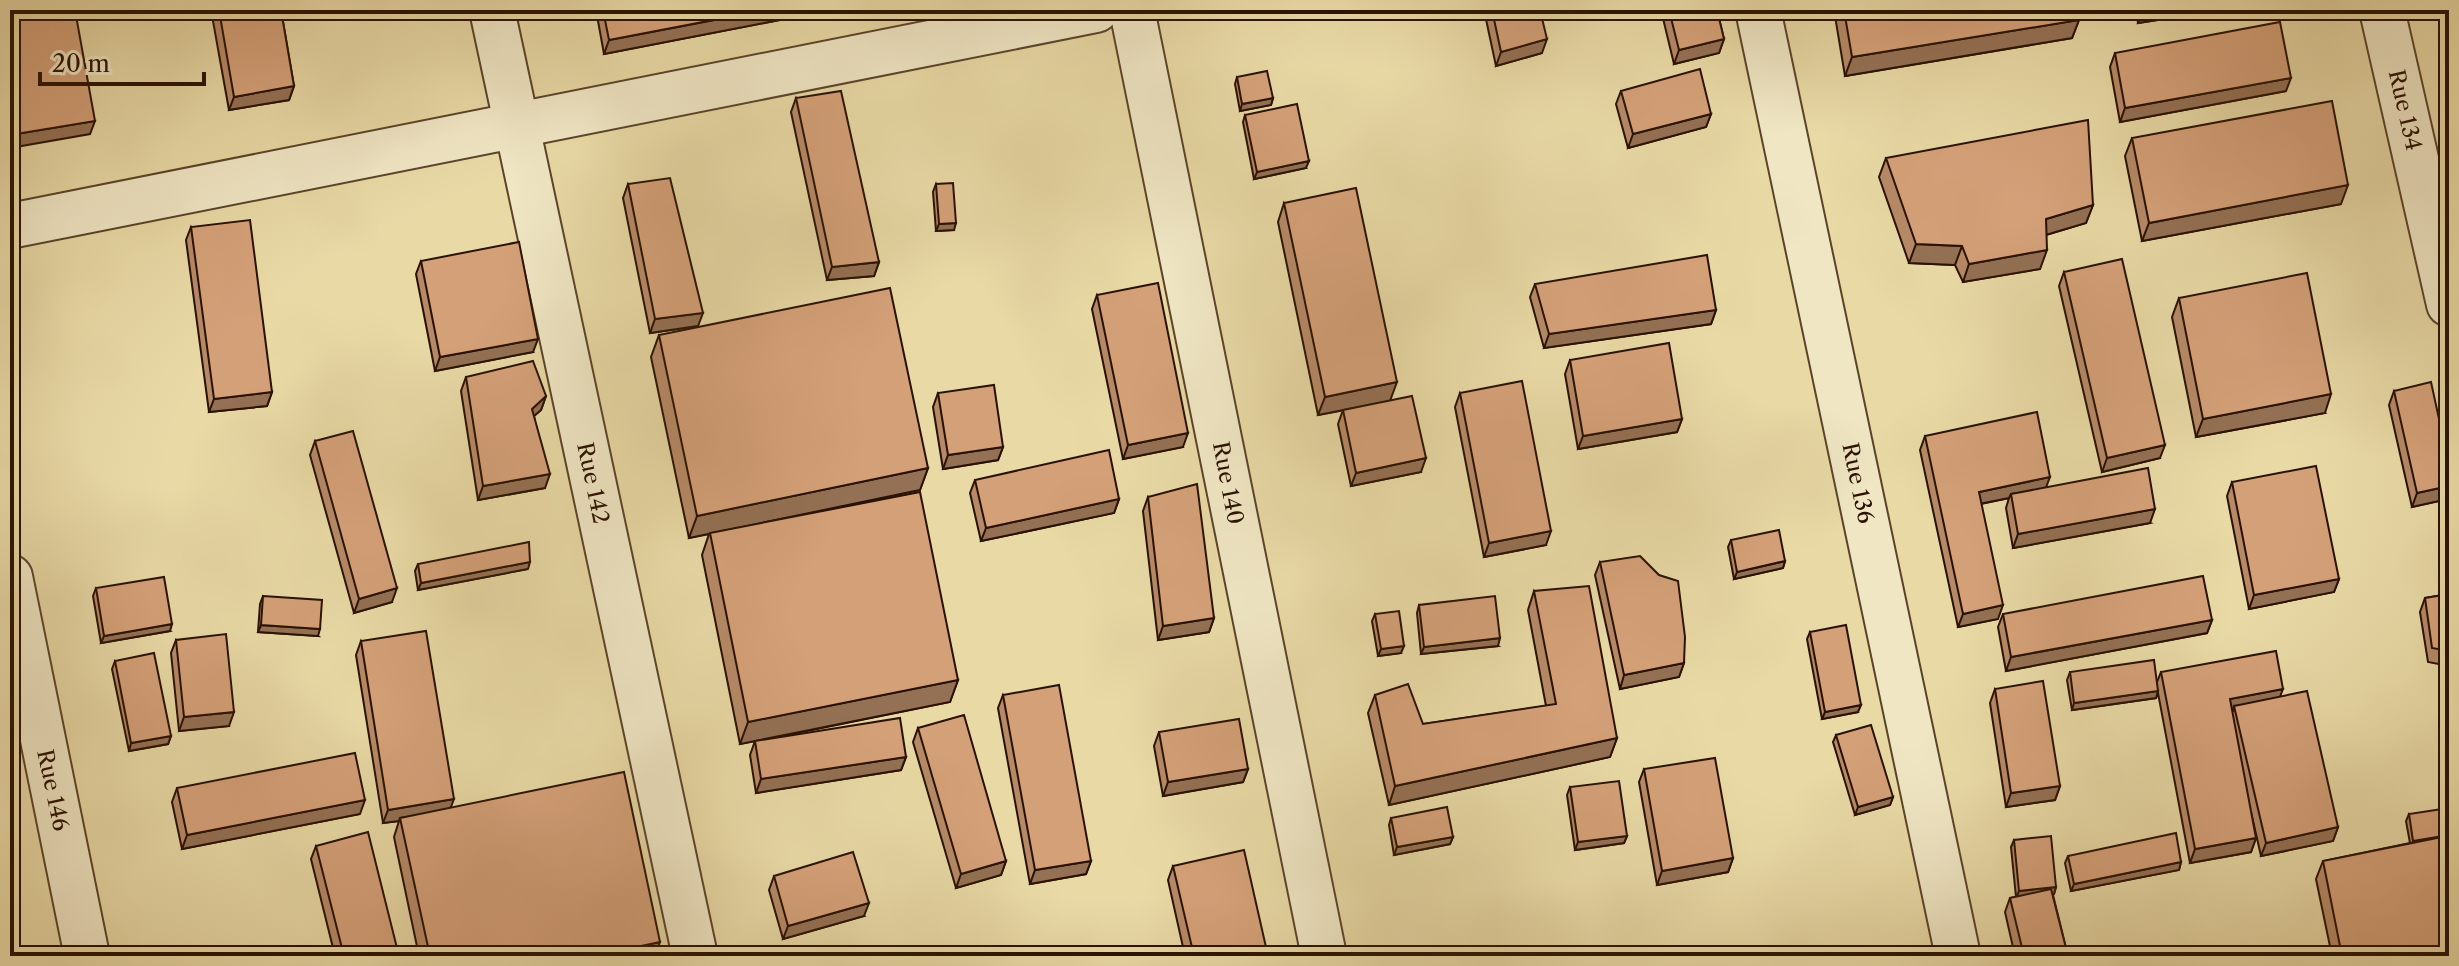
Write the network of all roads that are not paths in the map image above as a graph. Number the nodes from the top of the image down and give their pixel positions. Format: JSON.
{"nodes":[{"id":1,"x":492,"y":10,"type":"edge"},
{"id":2,"x":1096,"y":10,"type":"edge"},
{"id":3,"x":1132,"y":10,"type":"edge"},
{"id":4,"x":1758,"y":10,"type":"edge"},
{"id":5,"x":2382,"y":10,"type":"edge"},
{"id":6,"x":515,"y":126,"type":"junction"},
{"id":7,"x":10,"y":226,"type":"edge"},
{"id":8,"x":2449,"y":304,"type":"edge"},
{"id":9,"x":10,"y":577,"type":"edge"},
{"id":10,"x":87,"y":956,"type":"edge"},
{"id":11,"x":695,"y":956,"type":"edge"},
{"id":12,"x":1324,"y":956,"type":"edge"},
{"id":13,"x":1958,"y":956,"type":"edge"}],
"edges":[{"from":1,"to":6,"type":"street","name":"Rue 142"},
{"from":2,"to":6,"type":"street"},
{"from":3,"to":12,"type":"street","name":"Rue 140"},
{"from":4,"to":13,"type":"street","name":"Rue 136"},
{"from":5,"to":8,"type":"street","name":"Rue 134"},
{"from":6,"to":7,"type":"street"},
{"from":6,"to":11,"type":"street","name":"Rue 142"},
{"from":9,"to":10,"type":"street","name":"Rue 146"}]}
